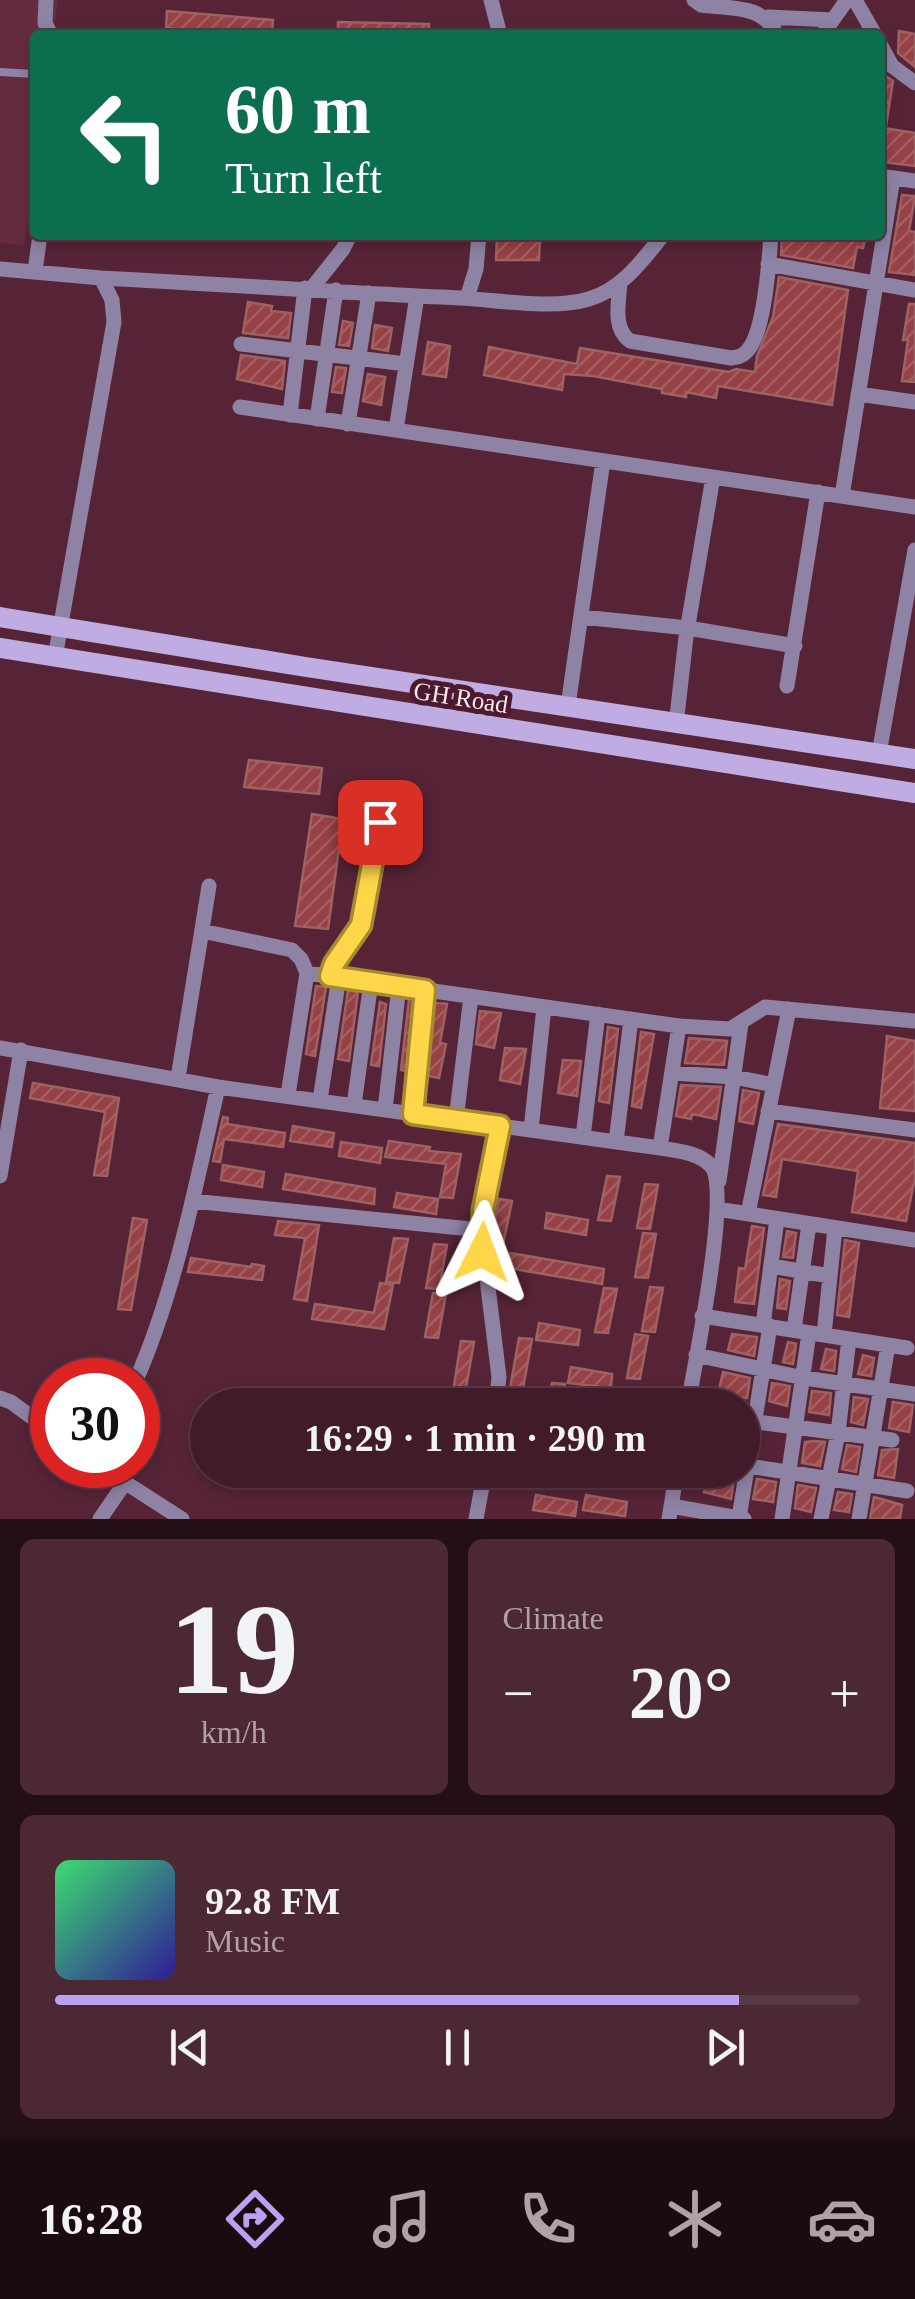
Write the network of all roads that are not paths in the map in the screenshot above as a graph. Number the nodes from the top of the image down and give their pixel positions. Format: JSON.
{"nodes":[{"id":1,"x":46,"y":0,"type":"edge"},
{"id":2,"x":491,"y":0,"type":"edge"},
{"id":3,"x":694,"y":0,"type":"edge"},
{"id":4,"x":847,"y":0,"type":"edge"},
{"id":5,"x":855,"y":0,"type":"edge"},
{"id":6,"x":768,"y":17,"type":"junction"},
{"id":7,"x":833,"y":20,"type":"junction"},
{"id":8,"x":48,"y":30,"type":"edge"},
{"id":9,"x":499,"y":30,"type":"edge"},
{"id":10,"x":775,"y":30,"type":"edge"},
{"id":11,"x":826,"y":30,"type":"edge"},
{"id":12,"x":872,"y":30,"type":"edge"},
{"id":13,"x":885,"y":53,"type":"edge"},
{"id":14,"x":0,"y":72,"type":"edge"},
{"id":15,"x":30,"y":74,"type":"edge"},
{"id":16,"x":915,"y":82,"type":"edge"},
{"id":17,"x":886,"y":177,"type":"edge"},
{"id":18,"x":915,"y":181,"type":"edge"},
{"id":19,"x":39,"y":240,"type":"edge"},
{"id":20,"x":348,"y":240,"type":"edge"},
{"id":21,"x":479,"y":240,"type":"edge"},
{"id":22,"x":658,"y":240,"type":"edge"},
{"id":23,"x":770,"y":240,"type":"edge"},
{"id":24,"x":880,"y":240,"type":"edge"},
{"id":25,"x":768,"y":264,"type":"junction"},
{"id":26,"x":0,"y":269,"type":"edge"},
{"id":27,"x":35,"y":272,"type":"junction"},
{"id":28,"x":101,"y":278,"type":"junction"},
{"id":29,"x":620,"y":282,"type":"junction"},
{"id":30,"x":876,"y":286,"type":"junction"},
{"id":31,"x":308,"y":288,"type":"junction"},
{"id":32,"x":336,"y":290,"type":"junction"},
{"id":33,"x":915,"y":290,"type":"edge"},
{"id":34,"x":369,"y":293,"type":"junction"},
{"id":35,"x":417,"y":296,"type":"junction"},
{"id":36,"x":467,"y":298,"type":"junction"},
{"id":37,"x":240,"y":344,"type":"dead end"},
{"id":38,"x":297,"y":352,"type":"junction"},
{"id":39,"x":327,"y":352,"type":"junction"},
{"id":40,"x":359,"y":356,"type":"junction"},
{"id":41,"x":406,"y":364,"type":"junction"},
{"id":42,"x":858,"y":394,"type":"junction"},
{"id":43,"x":915,"y":402,"type":"edge"},
{"id":44,"x":240,"y":407,"type":"dead end"},
{"id":45,"x":290,"y":415,"type":"junction"},
{"id":46,"x":317,"y":419,"type":"junction"},
{"id":47,"x":348,"y":424,"type":"junction"},
{"id":48,"x":396,"y":430,"type":"junction"},
{"id":49,"x":603,"y":461,"type":"junction"},
{"id":50,"x":713,"y":477,"type":"junction"},
{"id":51,"x":818,"y":492,"type":"junction"},
{"id":52,"x":842,"y":496,"type":"junction"},
{"id":53,"x":915,"y":506,"type":"edge"},
{"id":54,"x":915,"y":550,"type":"edge"},
{"id":55,"x":913,"y":570,"type":"edge"},
{"id":56,"x":0,"y":617,"type":"edge"},
{"id":57,"x":582,"y":617,"type":"junction"},
{"id":58,"x":60,"y":627,"type":"junction"},
{"id":59,"x":688,"y":628,"type":"junction"},
{"id":60,"x":795,"y":646,"type":"junction"},
{"id":61,"x":0,"y":648,"type":"edge"},
{"id":62,"x":55,"y":658,"type":"junction"},
{"id":63,"x":787,"y":686,"type":"dead end"},
{"id":64,"x":568,"y":706,"type":"junction"},
{"id":65,"x":676,"y":725,"type":"junction"},
{"id":66,"x":879,"y":754,"type":"junction"},
{"id":67,"x":915,"y":759,"type":"edge"},
{"id":68,"x":915,"y":793,"type":"edge"},
{"id":69,"x":380,"y":822,"type":"dead end"},
{"id":70,"x":209,"y":886,"type":"dead end"},
{"id":71,"x":202,"y":932,"type":"junction"},
{"id":72,"x":307,"y":972,"type":"junction"},
{"id":73,"x":335,"y":977,"type":"junction"},
{"id":74,"x":371,"y":982,"type":"junction"},
{"id":75,"x":398,"y":986,"type":"junction"},
{"id":76,"x":425,"y":990,"type":"junction"},
{"id":77,"x":471,"y":996,"type":"junction"},
{"id":78,"x":544,"y":1006,"type":"junction"},
{"id":79,"x":788,"y":1010,"type":"junction"},
{"id":80,"x":598,"y":1014,"type":"junction"},
{"id":81,"x":631,"y":1019,"type":"junction"},
{"id":82,"x":915,"y":1021,"type":"edge"},
{"id":83,"x":741,"y":1024,"type":"junction"},
{"id":84,"x":680,"y":1026,"type":"junction"},
{"id":85,"x":0,"y":1048,"type":"edge"},
{"id":86,"x":21,"y":1050,"type":"junction"},
{"id":87,"x":672,"y":1073,"type":"junction"},
{"id":88,"x":734,"y":1077,"type":"junction"},
{"id":89,"x":178,"y":1078,"type":"junction"},
{"id":90,"x":774,"y":1085,"type":"junction"},
{"id":91,"x":218,"y":1087,"type":"junction"},
{"id":92,"x":288,"y":1095,"type":"junction"},
{"id":93,"x":320,"y":1100,"type":"junction"},
{"id":94,"x":354,"y":1105,"type":"junction"},
{"id":95,"x":385,"y":1110,"type":"junction"},
{"id":96,"x":768,"y":1111,"type":"junction"},
{"id":97,"x":413,"y":1114,"type":"junction"},
{"id":98,"x":456,"y":1120,"type":"junction"},
{"id":99,"x":500,"y":1126,"type":"junction"},
{"id":100,"x":531,"y":1130,"type":"junction"},
{"id":101,"x":915,"y":1130,"type":"edge"},
{"id":102,"x":583,"y":1138,"type":"junction"},
{"id":103,"x":616,"y":1142,"type":"junction"},
{"id":104,"x":660,"y":1148,"type":"junction"},
{"id":105,"x":0,"y":1176,"type":"edge"},
{"id":106,"x":719,"y":1181,"type":"junction"},
{"id":107,"x":192,"y":1201,"type":"junction"},
{"id":108,"x":718,"y":1209,"type":"junction"},
{"id":109,"x":748,"y":1214,"type":"junction"},
{"id":110,"x":777,"y":1219,"type":"junction"},
{"id":111,"x":809,"y":1224,"type":"junction"},
{"id":112,"x":835,"y":1228,"type":"junction"},
{"id":113,"x":481,"y":1230,"type":"junction"},
{"id":114,"x":915,"y":1240,"type":"edge"},
{"id":115,"x":771,"y":1266,"type":"junction"},
{"id":116,"x":802,"y":1272,"type":"junction"},
{"id":117,"x":830,"y":1276,"type":"junction"},
{"id":118,"x":702,"y":1316,"type":"junction"},
{"id":119,"x":766,"y":1326,"type":"junction"},
{"id":120,"x":809,"y":1333,"type":"junction"},
{"id":121,"x":849,"y":1339,"type":"junction"},
{"id":122,"x":888,"y":1345,"type":"junction"},
{"id":123,"x":907,"y":1348,"type":"dead end"},
{"id":124,"x":696,"y":1355,"type":"junction"},
{"id":125,"x":144,"y":1358,"type":"edge"},
{"id":126,"x":764,"y":1370,"type":"junction"},
{"id":127,"x":804,"y":1378,"type":"junction"},
{"id":128,"x":844,"y":1382,"type":"junction"},
{"id":129,"x":498,"y":1388,"type":"edge"},
{"id":130,"x":691,"y":1388,"type":"edge"},
{"id":131,"x":758,"y":1388,"type":"edge"},
{"id":132,"x":880,"y":1389,"type":"junction"},
{"id":133,"x":915,"y":1394,"type":"edge"},
{"id":134,"x":0,"y":1398,"type":"edge"},
{"id":135,"x":30,"y":1416,"type":"edge"},
{"id":136,"x":760,"y":1422,"type":"edge"},
{"id":137,"x":797,"y":1428,"type":"junction"},
{"id":138,"x":838,"y":1434,"type":"junction"},
{"id":139,"x":872,"y":1438,"type":"junction"},
{"id":140,"x":892,"y":1440,"type":"dead end"},
{"id":141,"x":760,"y":1468,"type":"edge"},
{"id":142,"x":790,"y":1471,"type":"junction"},
{"id":143,"x":829,"y":1478,"type":"junction"},
{"id":144,"x":865,"y":1484,"type":"junction"},
{"id":145,"x":121,"y":1488,"type":"edge"},
{"id":146,"x":131,"y":1488,"type":"edge"},
{"id":147,"x":482,"y":1488,"type":"edge"},
{"id":148,"x":744,"y":1488,"type":"edge"},
{"id":149,"x":907,"y":1490,"type":"dead end"},
{"id":150,"x":670,"y":1512,"type":"edge"},
{"id":151,"x":100,"y":1519,"type":"edge"},
{"id":152,"x":182,"y":1519,"type":"edge"},
{"id":153,"x":476,"y":1519,"type":"edge"},
{"id":154,"x":742,"y":1519,"type":"edge"},
{"id":155,"x":782,"y":1519,"type":"edge"},
{"id":156,"x":821,"y":1519,"type":"edge"},
{"id":157,"x":859,"y":1519,"type":"edge"}],
"edges":[{"from":1,"to":8,"type":"street"},
{"from":2,"to":9,"type":"street"},
{"from":3,"to":6,"type":"street"},
{"from":4,"to":7,"type":"street"},
{"from":5,"to":12,"type":"street"},
{"from":6,"to":7,"type":"street"},
{"from":6,"to":10,"type":"street"},
{"from":7,"to":11,"type":"street"},
{"from":13,"to":16,"type":"street"},
{"from":14,"to":15,"type":"lane"},
{"from":17,"to":18,"type":"street"},
{"from":19,"to":27,"type":"street"},
{"from":20,"to":31,"type":"street"},
{"from":21,"to":36,"type":"street"},
{"from":22,"to":29,"type":"street"},
{"from":23,"to":25,"type":"street"},
{"from":24,"to":30,"type":"street"},
{"from":25,"to":29,"type":"street"},
{"from":25,"to":30,"type":"street"},
{"from":26,"to":27,"type":"street"},
{"from":27,"to":28,"type":"street"},
{"from":28,"to":31,"type":"street"},
{"from":28,"to":58,"type":"street"},
{"from":29,"to":36,"type":"street"},
{"from":30,"to":33,"type":"street"},
{"from":30,"to":42,"type":"street"},
{"from":31,"to":32,"type":"street"},
{"from":31,"to":38,"type":"street"},
{"from":32,"to":34,"type":"street"},
{"from":32,"to":39,"type":"street"},
{"from":34,"to":35,"type":"street"},
{"from":34,"to":40,"type":"street"},
{"from":35,"to":36,"type":"street"},
{"from":35,"to":41,"type":"street"},
{"from":37,"to":38,"type":"street"},
{"from":38,"to":39,"type":"street"},
{"from":38,"to":45,"type":"street"},
{"from":39,"to":40,"type":"street"},
{"from":39,"to":46,"type":"street"},
{"from":40,"to":41,"type":"street"},
{"from":40,"to":47,"type":"street"},
{"from":41,"to":48,"type":"street"},
{"from":42,"to":43,"type":"street"},
{"from":42,"to":52,"type":"street"},
{"from":44,"to":45,"type":"street"},
{"from":45,"to":46,"type":"street"},
{"from":46,"to":47,"type":"street"},
{"from":47,"to":48,"type":"street"},
{"from":48,"to":49,"type":"street"},
{"from":49,"to":50,"type":"street"},
{"from":49,"to":57,"type":"street"},
{"from":50,"to":51,"type":"street"},
{"from":50,"to":59,"type":"street"},
{"from":51,"to":52,"type":"street"},
{"from":51,"to":60,"type":"street"},
{"from":52,"to":53,"type":"street"},
{"from":54,"to":55,"type":"street"},
{"from":55,"to":66,"type":"street"},
{"from":56,"to":58,"type":"main road","name":"GH Road"},
{"from":57,"to":59,"type":"street"},
{"from":57,"to":64,"type":"street"},
{"from":58,"to":62,"type":"street"},
{"from":58,"to":64,"type":"main road","name":"GH Road"},
{"from":59,"to":60,"type":"street"},
{"from":59,"to":65,"type":"street"},
{"from":60,"to":63,"type":"street"},
{"from":61,"to":62,"type":"main road","name":"GH Road"},
{"from":62,"to":68,"type":"main road","name":"GH Road"},
{"from":64,"to":65,"type":"main road","name":"GH Road"},
{"from":65,"to":66,"type":"main road","name":"GH Road"},
{"from":66,"to":67,"type":"main road","name":"GH Road"},
{"from":69,"to":73,"type":"street"},
{"from":70,"to":71,"type":"street"},
{"from":71,"to":72,"type":"street"},
{"from":71,"to":89,"type":"street"},
{"from":72,"to":73,"type":"street"},
{"from":72,"to":92,"type":"street"},
{"from":73,"to":74,"type":"street"},
{"from":73,"to":93,"type":"street"},
{"from":74,"to":75,"type":"street"},
{"from":74,"to":94,"type":"street"},
{"from":75,"to":76,"type":"street"},
{"from":75,"to":95,"type":"street"},
{"from":76,"to":77,"type":"street"},
{"from":76,"to":97,"type":"street"},
{"from":77,"to":78,"type":"street"},
{"from":77,"to":98,"type":"street"},
{"from":78,"to":80,"type":"street"},
{"from":78,"to":100,"type":"street"},
{"from":79,"to":82,"type":"street"},
{"from":79,"to":83,"type":"street"},
{"from":79,"to":90,"type":"street"},
{"from":80,"to":81,"type":"street"},
{"from":80,"to":102,"type":"street"},
{"from":81,"to":84,"type":"street"},
{"from":81,"to":103,"type":"street"},
{"from":83,"to":84,"type":"street"},
{"from":83,"to":88,"type":"street"},
{"from":84,"to":87,"type":"street"},
{"from":85,"to":86,"type":"street"},
{"from":86,"to":89,"type":"street"},
{"from":86,"to":105,"type":"street"},
{"from":87,"to":88,"type":"street"},
{"from":87,"to":104,"type":"street"},
{"from":88,"to":90,"type":"street"},
{"from":88,"to":106,"type":"street"},
{"from":89,"to":91,"type":"street"},
{"from":90,"to":96,"type":"street"},
{"from":91,"to":92,"type":"street"},
{"from":91,"to":107,"type":"street"},
{"from":92,"to":93,"type":"street"},
{"from":93,"to":94,"type":"street"},
{"from":94,"to":95,"type":"street"},
{"from":95,"to":97,"type":"street"},
{"from":96,"to":101,"type":"street"},
{"from":96,"to":109,"type":"street"},
{"from":97,"to":98,"type":"street"},
{"from":98,"to":99,"type":"street"},
{"from":99,"to":100,"type":"street"},
{"from":99,"to":113,"type":"street"},
{"from":100,"to":102,"type":"street"},
{"from":102,"to":103,"type":"street"},
{"from":103,"to":104,"type":"street"},
{"from":104,"to":106,"type":"street"},
{"from":106,"to":108,"type":"street"},
{"from":107,"to":113,"type":"street"},
{"from":107,"to":125,"type":"street"},
{"from":108,"to":109,"type":"street"},
{"from":108,"to":118,"type":"street"},
{"from":109,"to":110,"type":"street"},
{"from":110,"to":111,"type":"street"},
{"from":110,"to":115,"type":"street"},
{"from":111,"to":112,"type":"street"},
{"from":111,"to":116,"type":"street"},
{"from":112,"to":114,"type":"street"},
{"from":112,"to":117,"type":"street"},
{"from":113,"to":129,"type":"street"},
{"from":115,"to":116,"type":"street"},
{"from":115,"to":119,"type":"street"},
{"from":116,"to":117,"type":"street"},
{"from":116,"to":120,"type":"street"},
{"from":117,"to":120,"type":"street"},
{"from":118,"to":119,"type":"street"},
{"from":118,"to":124,"type":"street"},
{"from":119,"to":120,"type":"street"},
{"from":119,"to":126,"type":"street"},
{"from":120,"to":121,"type":"street"},
{"from":120,"to":127,"type":"street"},
{"from":121,"to":122,"type":"street"},
{"from":121,"to":128,"type":"street"},
{"from":122,"to":123,"type":"street"},
{"from":122,"to":132,"type":"street"},
{"from":124,"to":126,"type":"street"},
{"from":124,"to":130,"type":"street"},
{"from":126,"to":127,"type":"street"},
{"from":126,"to":131,"type":"street"},
{"from":127,"to":128,"type":"street"},
{"from":127,"to":137,"type":"street"},
{"from":128,"to":132,"type":"street"},
{"from":128,"to":138,"type":"street"},
{"from":132,"to":133,"type":"street"},
{"from":132,"to":139,"type":"street"},
{"from":134,"to":135,"type":"street"},
{"from":136,"to":137,"type":"street"},
{"from":137,"to":138,"type":"street"},
{"from":137,"to":142,"type":"street"},
{"from":138,"to":139,"type":"street"},
{"from":138,"to":143,"type":"street"},
{"from":139,"to":140,"type":"street"},
{"from":139,"to":144,"type":"street"},
{"from":141,"to":142,"type":"street"},
{"from":142,"to":143,"type":"street"},
{"from":142,"to":155,"type":"street"},
{"from":143,"to":144,"type":"street"},
{"from":143,"to":156,"type":"street"},
{"from":144,"to":149,"type":"street"},
{"from":144,"to":157,"type":"street"},
{"from":145,"to":151,"type":"street"},
{"from":146,"to":152,"type":"street"},
{"from":147,"to":153,"type":"street"},
{"from":148,"to":154,"type":"street"},
{"from":150,"to":154,"type":"street"}]}
